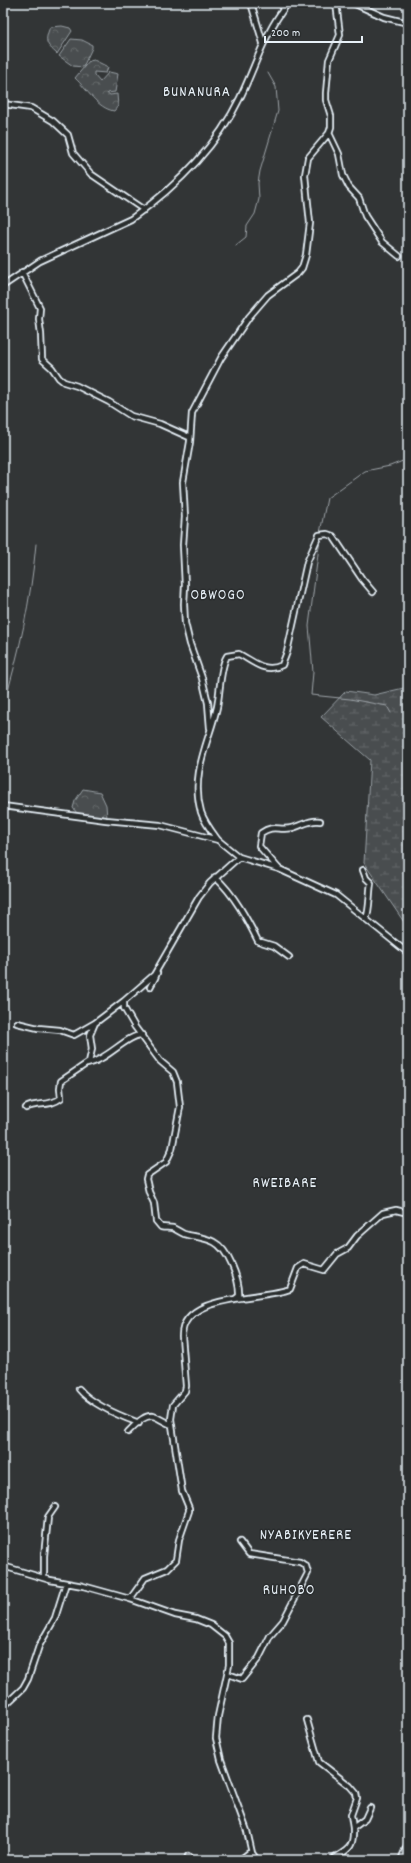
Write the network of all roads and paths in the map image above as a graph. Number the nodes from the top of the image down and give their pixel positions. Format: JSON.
{"nodes":[{"id":1,"x":251,"y":3,"type":"edge"},
{"id":2,"x":288,"y":3,"type":"edge"},
{"id":3,"x":336,"y":3,"type":"edge"},
{"id":4,"x":353,"y":3,"type":"edge"},
{"id":5,"x":408,"y":23,"type":"edge"},
{"id":6,"x":263,"y":42,"type":"junction"},
{"id":7,"x":3,"y":104,"type":"edge"},
{"id":8,"x":329,"y":133,"type":"junction"},
{"id":9,"x":144,"y":210,"type":"junction"},
{"id":10,"x":400,"y":256,"type":"dead end"},
{"id":11,"x":22,"y":272,"type":"junction"},
{"id":12,"x":3,"y":286,"type":"edge"},
{"id":13,"x":190,"y":436,"type":"junction"},
{"id":14,"x":373,"y":592,"type":"dead end"},
{"id":15,"x":210,"y":728,"type":"junction"},
{"id":16,"x":3,"y":806,"type":"edge"},
{"id":17,"x":320,"y":821,"type":"dead end"},
{"id":18,"x":218,"y":840,"type":"junction"},
{"id":19,"x":239,"y":857,"type":"junction"},
{"id":20,"x":279,"y":869,"type":"junction"},
{"id":21,"x":363,"y":870,"type":"dead end"},
{"id":22,"x":215,"y":877,"type":"junction"},
{"id":23,"x":366,"y":919,"type":"junction"},
{"id":24,"x":408,"y":953,"type":"edge"},
{"id":25,"x":289,"y":957,"type":"dead end"},
{"id":26,"x":155,"y":972,"type":"junction"},
{"id":27,"x":150,"y":986,"type":"dead end"},
{"id":28,"x":124,"y":1001,"type":"junction"},
{"id":29,"x":17,"y":1023,"type":"dead end"},
{"id":30,"x":95,"y":1023,"type":"junction"},
{"id":31,"x":142,"y":1035,"type":"junction"},
{"id":32,"x":87,"y":1064,"type":"junction"},
{"id":33,"x":26,"y":1108,"type":"dead end"},
{"id":34,"x":408,"y":1212,"type":"edge"},
{"id":35,"x":235,"y":1299,"type":"junction"},
{"id":36,"x":79,"y":1389,"type":"dead end"},
{"id":37,"x":139,"y":1423,"type":"junction"},
{"id":38,"x":172,"y":1425,"type":"junction"},
{"id":39,"x":128,"y":1432,"type":"dead end"},
{"id":40,"x":55,"y":1507,"type":"dead end"},
{"id":41,"x":240,"y":1542,"type":"dead end"},
{"id":42,"x":3,"y":1566,"type":"edge"},
{"id":43,"x":44,"y":1578,"type":"junction"},
{"id":44,"x":66,"y":1583,"type":"junction"},
{"id":45,"x":130,"y":1598,"type":"junction"},
{"id":46,"x":228,"y":1674,"type":"junction"},
{"id":47,"x":3,"y":1707,"type":"edge"},
{"id":48,"x":307,"y":1720,"type":"dead end"},
{"id":49,"x":370,"y":1808,"type":"dead end"},
{"id":50,"x":353,"y":1828,"type":"junction"},
{"id":51,"x":408,"y":1843,"type":"edge"},
{"id":52,"x":252,"y":1853,"type":"junction"},
{"id":53,"x":240,"y":1860,"type":"edge"},
{"id":54,"x":258,"y":1860,"type":"edge"},
{"id":55,"x":332,"y":1860,"type":"edge"},
{"id":56,"x":401,"y":1860,"type":"edge"}],
"edges":[{"from":1,"to":6,"type":"street"},
{"from":2,"to":6,"type":"street"},
{"from":3,"to":8,"type":"street"},
{"from":4,"to":5,"type":"street"},
{"from":6,"to":9,"type":"street"},
{"from":7,"to":9,"type":"street"},
{"from":8,"to":10,"type":"street"},
{"from":8,"to":13,"type":"street"},
{"from":9,"to":11,"type":"street"},
{"from":11,"to":12,"type":"street"},
{"from":11,"to":13,"type":"street"},
{"from":13,"to":15,"type":"street"},
{"from":14,"to":15,"type":"street"},
{"from":15,"to":18,"type":"street"},
{"from":16,"to":18,"type":"street"},
{"from":17,"to":20,"type":"street"},
{"from":18,"to":19,"type":"street"},
{"from":19,"to":20,"type":"street"},
{"from":19,"to":22,"type":"street"},
{"from":20,"to":23,"type":"street"},
{"from":21,"to":23,"type":"street"},
{"from":22,"to":25,"type":"street"},
{"from":22,"to":26,"type":"street"},
{"from":23,"to":24,"type":"street"},
{"from":26,"to":27,"type":"street"},
{"from":26,"to":28,"type":"street"},
{"from":28,"to":30,"type":"street"},
{"from":28,"to":31,"type":"street"},
{"from":29,"to":30,"type":"street"},
{"from":30,"to":32,"type":"street"},
{"from":31,"to":32,"type":"street"},
{"from":31,"to":35,"type":"street"},
{"from":32,"to":33,"type":"street"},
{"from":34,"to":35,"type":"street"},
{"from":35,"to":38,"type":"street"},
{"from":36,"to":37,"type":"street"},
{"from":37,"to":38,"type":"street"},
{"from":37,"to":39,"type":"street"},
{"from":38,"to":45,"type":"street"},
{"from":40,"to":43,"type":"street"},
{"from":41,"to":46,"type":"street"},
{"from":42,"to":43,"type":"street"},
{"from":43,"to":44,"type":"street"},
{"from":44,"to":45,"type":"street"},
{"from":44,"to":47,"type":"street"},
{"from":45,"to":46,"type":"street"},
{"from":46,"to":52,"type":"street"},
{"from":48,"to":50,"type":"street"},
{"from":49,"to":50,"type":"street"},
{"from":50,"to":55,"type":"street"},
{"from":51,"to":56,"type":"street"},
{"from":52,"to":53,"type":"street"},
{"from":52,"to":54,"type":"street"}]}
